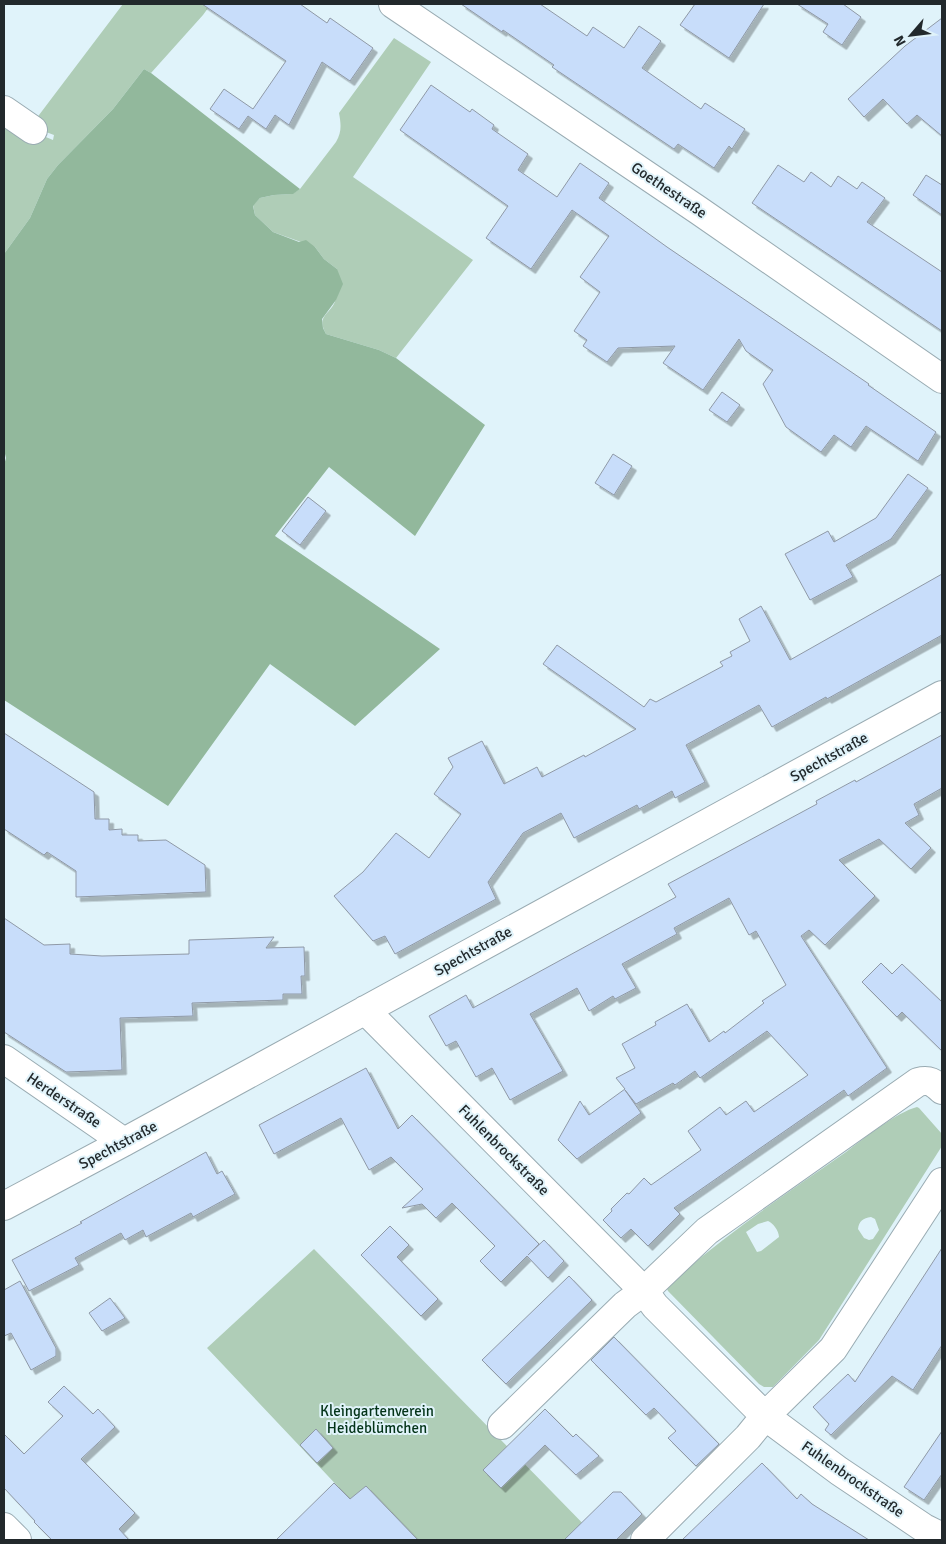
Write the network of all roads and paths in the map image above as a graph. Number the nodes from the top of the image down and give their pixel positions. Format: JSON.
{"nodes":[{"id":1,"x":393,"y":4,"type":"edge"},
{"id":2,"x":4,"y":110,"type":"edge"},
{"id":3,"x":33,"y":130,"type":"dead end"},
{"id":4,"x":942,"y":380,"type":"edge"},
{"id":5,"x":942,"y":695,"type":"edge"},
{"id":6,"x":365,"y":1010,"type":"junction"},
{"id":7,"x":4,"y":1059,"type":"edge"},
{"id":8,"x":942,"y":1090,"type":"edge"},
{"id":9,"x":124,"y":1142,"type":"junction"},
{"id":10,"x":942,"y":1182,"type":"edge"},
{"id":11,"x":4,"y":1206,"type":"edge"},
{"id":12,"x":644,"y":1291,"type":"junction"},
{"id":13,"x":765,"y":1416,"type":"junction"},
{"id":14,"x":502,"y":1425,"type":"dead end"},
{"id":15,"x":4,"y":1526,"type":"edge"},
{"id":16,"x":942,"y":1537,"type":"edge"},
{"id":17,"x":17,"y":1540,"type":"edge"},
{"id":18,"x":645,"y":1540,"type":"edge"}],
"edges":[{"from":1,"to":4,"type":"street","name":"Goethestraße"},
{"from":2,"to":3,"type":"street"},
{"from":5,"to":6,"type":"street","name":"Spechtstraße"},
{"from":6,"to":9,"type":"street","name":"Spechtstraße"},
{"from":6,"to":12,"type":"street","name":"Fuhlenbrockstraße"},
{"from":7,"to":9,"type":"street","name":"Herderstraße"},
{"from":8,"to":12,"type":"street"},
{"from":9,"to":11,"type":"street","name":"Spechtstraße"},
{"from":10,"to":13,"type":"street"},
{"from":12,"to":13,"type":"street","name":"Fuhlenbrockstraße"},
{"from":12,"to":14,"type":"street"},
{"from":13,"to":16,"type":"street","name":"Fuhlenbrockstraße"},
{"from":13,"to":18,"type":"street"},
{"from":15,"to":17,"type":"street"}]}
